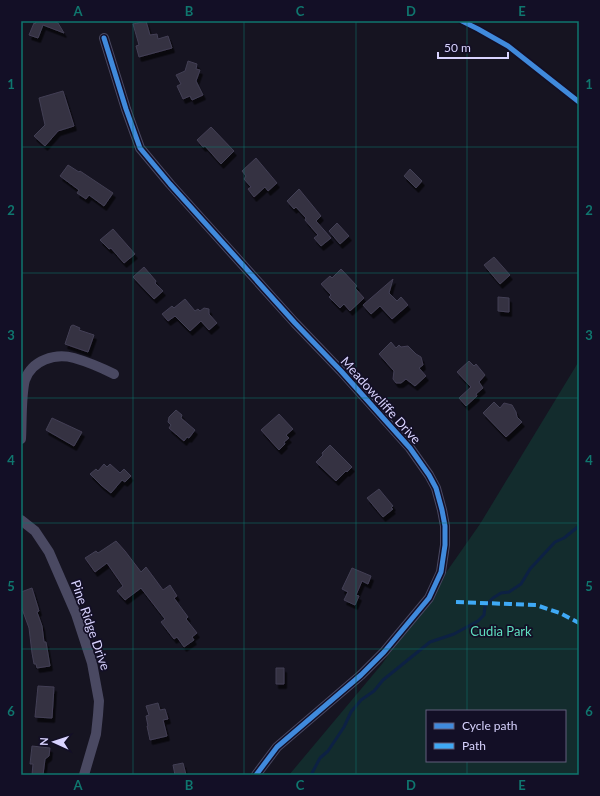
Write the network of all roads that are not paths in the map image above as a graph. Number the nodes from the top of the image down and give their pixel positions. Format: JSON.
{"nodes":[{"id":1,"x":104,"y":38,"type":"dead end"},
{"id":2,"x":114,"y":374,"type":"dead end"},
{"id":3,"x":21,"y":439,"type":"edge"},
{"id":4,"x":21,"y":520,"type":"edge"},
{"id":5,"x":84,"y":775,"type":"edge"},
{"id":6,"x":256,"y":775,"type":"edge"}],
"edges":[{"from":1,"to":6,"type":"street","name":"Meadowcliffe Drive"},
{"from":2,"to":3,"type":"street"},
{"from":4,"to":5,"type":"street","name":"Pine Ridge Drive"}]}
